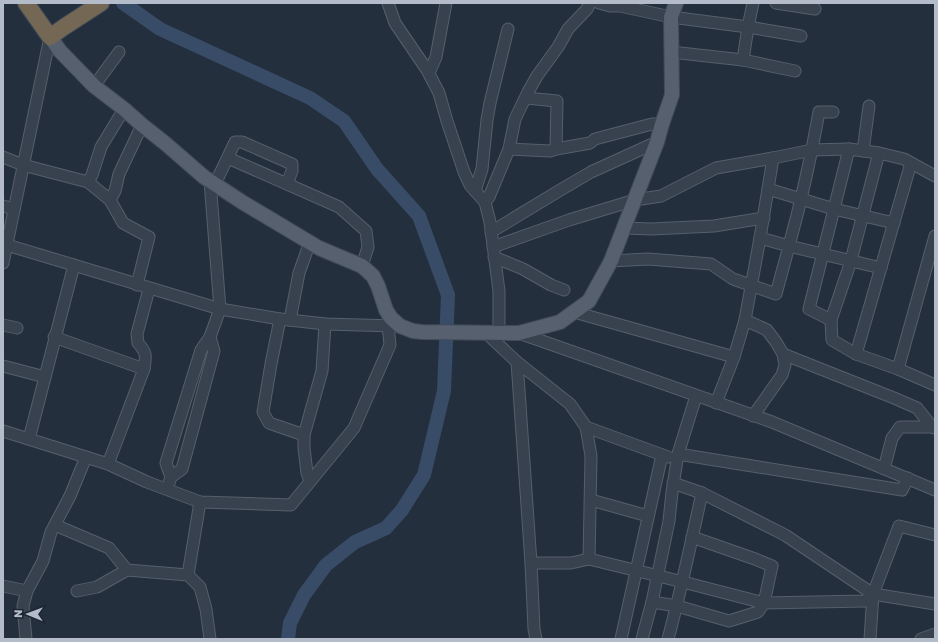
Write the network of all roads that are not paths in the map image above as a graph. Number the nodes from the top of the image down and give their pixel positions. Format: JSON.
{"nodes":[{"id":1,"x":26,"y":3,"type":"edge"},
{"id":2,"x":101,"y":3,"type":"edge"},
{"id":3,"x":388,"y":3,"type":"edge"},
{"id":4,"x":446,"y":3,"type":"edge"},
{"id":5,"x":590,"y":3,"type":"edge"},
{"id":6,"x":599,"y":3,"type":"edge"},
{"id":7,"x":676,"y":3,"type":"edge"},
{"id":8,"x":753,"y":3,"type":"edge"},
{"id":9,"x":776,"y":3,"type":"edge"},
{"id":10,"x":621,"y":4,"type":"edge"},
{"id":11,"x":815,"y":9,"type":"dead end"},
{"id":12,"x":672,"y":17,"type":"junction"},
{"id":13,"x":748,"y":27,"type":"junction"},
{"id":14,"x":508,"y":29,"type":"dead end"},
{"id":15,"x":800,"y":36,"type":"dead end"},
{"id":16,"x":50,"y":37,"type":"junction"},
{"id":17,"x":119,"y":52,"type":"dead end"},
{"id":18,"x":672,"y":52,"type":"junction"},
{"id":19,"x":743,"y":60,"type":"junction"},
{"id":20,"x":795,"y":70,"type":"dead end"},
{"id":21,"x":429,"y":73,"type":"junction"},
{"id":22,"x":94,"y":86,"type":"junction"},
{"id":23,"x":526,"y":98,"type":"junction"},
{"id":24,"x":869,"y":106,"type":"dead end"},
{"id":25,"x":124,"y":109,"type":"junction"},
{"id":26,"x":833,"y":112,"type":"dead end"},
{"id":27,"x":662,"y":124,"type":"junction"},
{"id":28,"x":142,"y":126,"type":"junction"},
{"id":29,"x":657,"y":142,"type":"junction"},
{"id":30,"x":508,"y":149,"type":"junction"},
{"id":31,"x":556,"y":149,"type":"junction"},
{"id":32,"x":849,"y":149,"type":"junction"},
{"id":33,"x":812,"y":150,"type":"junction"},
{"id":34,"x":863,"y":151,"type":"junction"},
{"id":35,"x":879,"y":153,"type":"junction"},
{"id":36,"x":3,"y":158,"type":"edge"},
{"id":37,"x":228,"y":158,"type":"junction"},
{"id":38,"x":773,"y":158,"type":"junction"},
{"id":39,"x":911,"y":163,"type":"junction"},
{"id":40,"x":23,"y":165,"type":"junction"},
{"id":41,"x":935,"y":176,"type":"edge"},
{"id":42,"x":88,"y":182,"type":"junction"},
{"id":43,"x":213,"y":182,"type":"junction"},
{"id":44,"x":287,"y":184,"type":"junction"},
{"id":45,"x":768,"y":189,"type":"junction"},
{"id":46,"x":475,"y":191,"type":"junction"},
{"id":47,"x":801,"y":199,"type":"junction"},
{"id":48,"x":110,"y":200,"type":"junction"},
{"id":49,"x":635,"y":200,"type":"junction"},
{"id":50,"x":485,"y":202,"type":"junction"},
{"id":51,"x":8,"y":208,"type":"edge"},
{"id":52,"x":834,"y":209,"type":"junction"},
{"id":53,"x":863,"y":215,"type":"junction"},
{"id":54,"x":764,"y":218,"type":"junction"},
{"id":55,"x":894,"y":223,"type":"junction"},
{"id":56,"x":624,"y":228,"type":"junction"},
{"id":57,"x":491,"y":232,"type":"junction"},
{"id":58,"x":935,"y":236,"type":"edge"},
{"id":59,"x":760,"y":238,"type":"junction"},
{"id":60,"x":310,"y":242,"type":"junction"},
{"id":61,"x":7,"y":245,"type":"junction"},
{"id":62,"x":789,"y":246,"type":"junction"},
{"id":63,"x":494,"y":252,"type":"junction"},
{"id":64,"x":824,"y":255,"type":"junction"},
{"id":65,"x":611,"y":261,"type":"junction"},
{"id":66,"x":851,"y":261,"type":"junction"},
{"id":67,"x":3,"y":263,"type":"edge"},
{"id":68,"x":74,"y":265,"type":"junction"},
{"id":69,"x":362,"y":266,"type":"junction"},
{"id":70,"x":881,"y":268,"type":"junction"},
{"id":71,"x":136,"y":285,"type":"junction"},
{"id":72,"x":751,"y":286,"type":"junction"},
{"id":73,"x":149,"y":288,"type":"junction"},
{"id":74,"x":564,"y":290,"type":"dead end"},
{"id":75,"x":220,"y":309,"type":"junction"},
{"id":76,"x":574,"y":312,"type":"junction"},
{"id":77,"x":285,"y":320,"type":"junction"},
{"id":78,"x":745,"y":320,"type":"junction"},
{"id":79,"x":832,"y":320,"type":"junction"},
{"id":80,"x":325,"y":324,"type":"junction"},
{"id":81,"x":3,"y":325,"type":"edge"},
{"id":82,"x":394,"y":326,"type":"junction"},
{"id":83,"x":17,"y":328,"type":"dead end"},
{"id":84,"x":486,"y":333,"type":"junction"},
{"id":85,"x":518,"y":333,"type":"junction"},
{"id":86,"x":54,"y":337,"type":"junction"},
{"id":87,"x":210,"y":337,"type":"junction"},
{"id":88,"x":783,"y":354,"type":"junction"},
{"id":89,"x":856,"y":354,"type":"junction"},
{"id":90,"x":734,"y":357,"type":"junction"},
{"id":91,"x":517,"y":362,"type":"junction"},
{"id":92,"x":3,"y":366,"type":"edge"},
{"id":93,"x":144,"y":369,"type":"junction"},
{"id":94,"x":898,"y":369,"type":"junction"},
{"id":95,"x":45,"y":377,"type":"junction"},
{"id":96,"x":935,"y":385,"type":"edge"},
{"id":97,"x":696,"y":396,"type":"junction"},
{"id":98,"x":716,"y":403,"type":"junction"},
{"id":99,"x":753,"y":416,"type":"junction"},
{"id":100,"x":586,"y":427,"type":"junction"},
{"id":101,"x":934,"y":428,"type":"edge"},
{"id":102,"x":3,"y":431,"type":"edge"},
{"id":103,"x":304,"y":434,"type":"junction"},
{"id":104,"x":29,"y":439,"type":"junction"},
{"id":105,"x":662,"y":455,"type":"junction"},
{"id":106,"x":86,"y":457,"type":"junction"},
{"id":107,"x":678,"y":457,"type":"junction"},
{"id":108,"x":108,"y":464,"type":"junction"},
{"id":109,"x":882,"y":468,"type":"junction"},
{"id":110,"x":171,"y":477,"type":"junction"},
{"id":111,"x":908,"y":478,"type":"junction"},
{"id":112,"x":310,"y":481,"type":"junction"},
{"id":113,"x":673,"y":483,"type":"junction"},
{"id":114,"x":167,"y":490,"type":"junction"},
{"id":115,"x":935,"y":490,"type":"edge"},
{"id":116,"x":702,"y":493,"type":"junction"},
{"id":117,"x":591,"y":500,"type":"junction"},
{"id":118,"x":200,"y":502,"type":"junction"},
{"id":119,"x":648,"y":516,"type":"junction"},
{"id":120,"x":55,"y":525,"type":"junction"},
{"id":121,"x":935,"y":535,"type":"edge"},
{"id":122,"x":692,"y":537,"type":"junction"},
{"id":123,"x":589,"y":559,"type":"junction"},
{"id":124,"x":531,"y":563,"type":"junction"},
{"id":125,"x":127,"y":570,"type":"junction"},
{"id":126,"x":637,"y":570,"type":"junction"},
{"id":127,"x":188,"y":575,"type":"junction"},
{"id":128,"x":658,"y":576,"type":"junction"},
{"id":129,"x":683,"y":582,"type":"junction"},
{"id":130,"x":3,"y":586,"type":"edge"},
{"id":131,"x":27,"y":591,"type":"junction"},
{"id":132,"x":77,"y":592,"type":"dead end"},
{"id":133,"x":874,"y":594,"type":"junction"},
{"id":134,"x":652,"y":602,"type":"junction"},
{"id":135,"x":764,"y":604,"type":"junction"},
{"id":136,"x":935,"y":604,"type":"edge"},
{"id":137,"x":677,"y":606,"type":"junction"},
{"id":138,"x":935,"y":634,"type":"edge"},
{"id":139,"x":26,"y":639,"type":"edge"},
{"id":140,"x":210,"y":639,"type":"edge"},
{"id":141,"x":536,"y":639,"type":"edge"},
{"id":142,"x":621,"y":639,"type":"edge"},
{"id":143,"x":642,"y":639,"type":"edge"},
{"id":144,"x":668,"y":639,"type":"edge"},
{"id":145,"x":870,"y":639,"type":"edge"},
{"id":146,"x":921,"y":639,"type":"edge"}],
"edges":[{"from":1,"to":16,"type":"highway"},
{"from":2,"to":16,"type":"highway"},
{"from":3,"to":21,"type":"street"},
{"from":4,"to":21,"type":"street"},
{"from":5,"to":23,"type":"street"},
{"from":6,"to":10,"type":"street"},
{"from":7,"to":12,"type":"main road"},
{"from":8,"to":13,"type":"street"},
{"from":9,"to":11,"type":"street"},
{"from":10,"to":12,"type":"street"},
{"from":12,"to":13,"type":"street"},
{"from":12,"to":18,"type":"main road"},
{"from":13,"to":15,"type":"street"},
{"from":13,"to":19,"type":"street"},
{"from":14,"to":46,"type":"street"},
{"from":16,"to":22,"type":"main road"},
{"from":16,"to":40,"type":"street"},
{"from":17,"to":22,"type":"street"},
{"from":18,"to":19,"type":"street"},
{"from":18,"to":27,"type":"main road"},
{"from":19,"to":20,"type":"street"},
{"from":21,"to":46,"type":"street"},
{"from":22,"to":25,"type":"main road"},
{"from":23,"to":30,"type":"street"},
{"from":23,"to":31,"type":"street"},
{"from":24,"to":34,"type":"street"},
{"from":25,"to":28,"type":"main road"},
{"from":25,"to":42,"type":"street"},
{"from":26,"to":33,"type":"street"},
{"from":27,"to":29,"type":"main road"},
{"from":27,"to":31,"type":"street"},
{"from":28,"to":43,"type":"main road"},
{"from":28,"to":48,"type":"street"},
{"from":29,"to":49,"type":"main road"},
{"from":29,"to":57,"type":"street"},
{"from":30,"to":31,"type":"street"},
{"from":30,"to":50,"type":"street"},
{"from":32,"to":33,"type":"street"},
{"from":32,"to":34,"type":"street"},
{"from":32,"to":52,"type":"street"},
{"from":33,"to":38,"type":"street"},
{"from":33,"to":47,"type":"street"},
{"from":34,"to":35,"type":"street"},
{"from":35,"to":39,"type":"street"},
{"from":35,"to":53,"type":"street"},
{"from":36,"to":40,"type":"street"},
{"from":37,"to":43,"type":"street"},
{"from":37,"to":44,"type":"street"},
{"from":37,"to":44,"type":"street"},
{"from":38,"to":45,"type":"street"},
{"from":38,"to":49,"type":"street"},
{"from":39,"to":41,"type":"street"},
{"from":39,"to":55,"type":"street"},
{"from":40,"to":42,"type":"street"},
{"from":40,"to":51,"type":"street"},
{"from":42,"to":48,"type":"street"},
{"from":43,"to":60,"type":"main road"},
{"from":43,"to":75,"type":"street"},
{"from":44,"to":69,"type":"street"},
{"from":45,"to":47,"type":"street"},
{"from":45,"to":54,"type":"street"},
{"from":46,"to":50,"type":"street"},
{"from":47,"to":52,"type":"street"},
{"from":47,"to":62,"type":"street"},
{"from":48,"to":71,"type":"street"},
{"from":49,"to":56,"type":"main road"},
{"from":49,"to":63,"type":"street"},
{"from":50,"to":57,"type":"street"},
{"from":51,"to":61,"type":"street"},
{"from":52,"to":53,"type":"street"},
{"from":52,"to":64,"type":"street"},
{"from":53,"to":55,"type":"street"},
{"from":53,"to":66,"type":"street"},
{"from":54,"to":56,"type":"street"},
{"from":54,"to":59,"type":"street"},
{"from":55,"to":70,"type":"street"},
{"from":56,"to":65,"type":"main road"},
{"from":57,"to":63,"type":"street"},
{"from":58,"to":94,"type":"street"},
{"from":59,"to":62,"type":"street"},
{"from":59,"to":72,"type":"street"},
{"from":60,"to":69,"type":"main road"},
{"from":60,"to":77,"type":"street"},
{"from":61,"to":67,"type":"street"},
{"from":61,"to":68,"type":"street"},
{"from":62,"to":64,"type":"street"},
{"from":62,"to":72,"type":"street"},
{"from":63,"to":74,"type":"street"},
{"from":63,"to":84,"type":"street"},
{"from":64,"to":66,"type":"street"},
{"from":64,"to":79,"type":"street"},
{"from":65,"to":72,"type":"street"},
{"from":65,"to":76,"type":"main road"},
{"from":66,"to":70,"type":"street"},
{"from":66,"to":79,"type":"street"},
{"from":68,"to":71,"type":"street"},
{"from":68,"to":86,"type":"street"},
{"from":69,"to":82,"type":"main road"},
{"from":70,"to":89,"type":"street"},
{"from":71,"to":73,"type":"street"},
{"from":72,"to":78,"type":"street"},
{"from":73,"to":75,"type":"street"},
{"from":73,"to":93,"type":"street"},
{"from":75,"to":77,"type":"street"},
{"from":75,"to":87,"type":"street"},
{"from":76,"to":85,"type":"main road"},
{"from":76,"to":90,"type":"street"},
{"from":77,"to":80,"type":"street"},
{"from":77,"to":103,"type":"street"},
{"from":78,"to":88,"type":"street"},
{"from":78,"to":90,"type":"street"},
{"from":79,"to":89,"type":"street"},
{"from":80,"to":82,"type":"street"},
{"from":80,"to":103,"type":"street"},
{"from":81,"to":83,"type":"street"},
{"from":82,"to":84,"type":"main road"},
{"from":82,"to":112,"type":"street"},
{"from":84,"to":85,"type":"main road"},
{"from":84,"to":91,"type":"street"},
{"from":85,"to":97,"type":"street"},
{"from":86,"to":93,"type":"street"},
{"from":86,"to":95,"type":"street"},
{"from":87,"to":110,"type":"street"},
{"from":87,"to":110,"type":"street"},
{"from":88,"to":99,"type":"street"},
{"from":88,"to":101,"type":"street"},
{"from":89,"to":94,"type":"street"},
{"from":90,"to":98,"type":"street"},
{"from":91,"to":100,"type":"street"},
{"from":91,"to":124,"type":"street"},
{"from":92,"to":95,"type":"street"},
{"from":93,"to":108,"type":"street"},
{"from":94,"to":96,"type":"street"},
{"from":95,"to":104,"type":"street"},
{"from":97,"to":98,"type":"street"},
{"from":97,"to":107,"type":"street"},
{"from":98,"to":99,"type":"street"},
{"from":99,"to":109,"type":"street"},
{"from":100,"to":105,"type":"street"},
{"from":100,"to":117,"type":"street"},
{"from":101,"to":109,"type":"street"},
{"from":102,"to":104,"type":"street"},
{"from":103,"to":112,"type":"street"},
{"from":104,"to":106,"type":"street"},
{"from":105,"to":107,"type":"street"},
{"from":105,"to":119,"type":"street"},
{"from":106,"to":108,"type":"street"},
{"from":106,"to":120,"type":"street"},
{"from":107,"to":111,"type":"street"},
{"from":107,"to":113,"type":"street"},
{"from":108,"to":114,"type":"street"},
{"from":109,"to":111,"type":"street"},
{"from":110,"to":114,"type":"street"},
{"from":111,"to":115,"type":"street"},
{"from":112,"to":118,"type":"street"},
{"from":113,"to":116,"type":"street"},
{"from":113,"to":128,"type":"street"},
{"from":114,"to":118,"type":"street"},
{"from":116,"to":122,"type":"street"},
{"from":116,"to":133,"type":"street"},
{"from":117,"to":119,"type":"street"},
{"from":117,"to":123,"type":"street"},
{"from":118,"to":127,"type":"street"},
{"from":119,"to":126,"type":"street"},
{"from":120,"to":125,"type":"street"},
{"from":120,"to":131,"type":"street"},
{"from":121,"to":133,"type":"street"},
{"from":122,"to":129,"type":"street"},
{"from":122,"to":135,"type":"street"},
{"from":123,"to":124,"type":"street"},
{"from":123,"to":126,"type":"street"},
{"from":124,"to":141,"type":"street"},
{"from":125,"to":127,"type":"street"},
{"from":125,"to":132,"type":"street"},
{"from":126,"to":128,"type":"street"},
{"from":126,"to":142,"type":"street"},
{"from":127,"to":140,"type":"street"},
{"from":128,"to":129,"type":"street"},
{"from":128,"to":134,"type":"street"},
{"from":129,"to":135,"type":"street"},
{"from":129,"to":137,"type":"street"},
{"from":130,"to":131,"type":"street"},
{"from":131,"to":139,"type":"street"},
{"from":133,"to":135,"type":"street"},
{"from":133,"to":136,"type":"street"},
{"from":133,"to":145,"type":"street"},
{"from":134,"to":137,"type":"street"},
{"from":134,"to":143,"type":"street"},
{"from":135,"to":137,"type":"street"},
{"from":137,"to":144,"type":"street"},
{"from":138,"to":146,"type":"street"}]}
